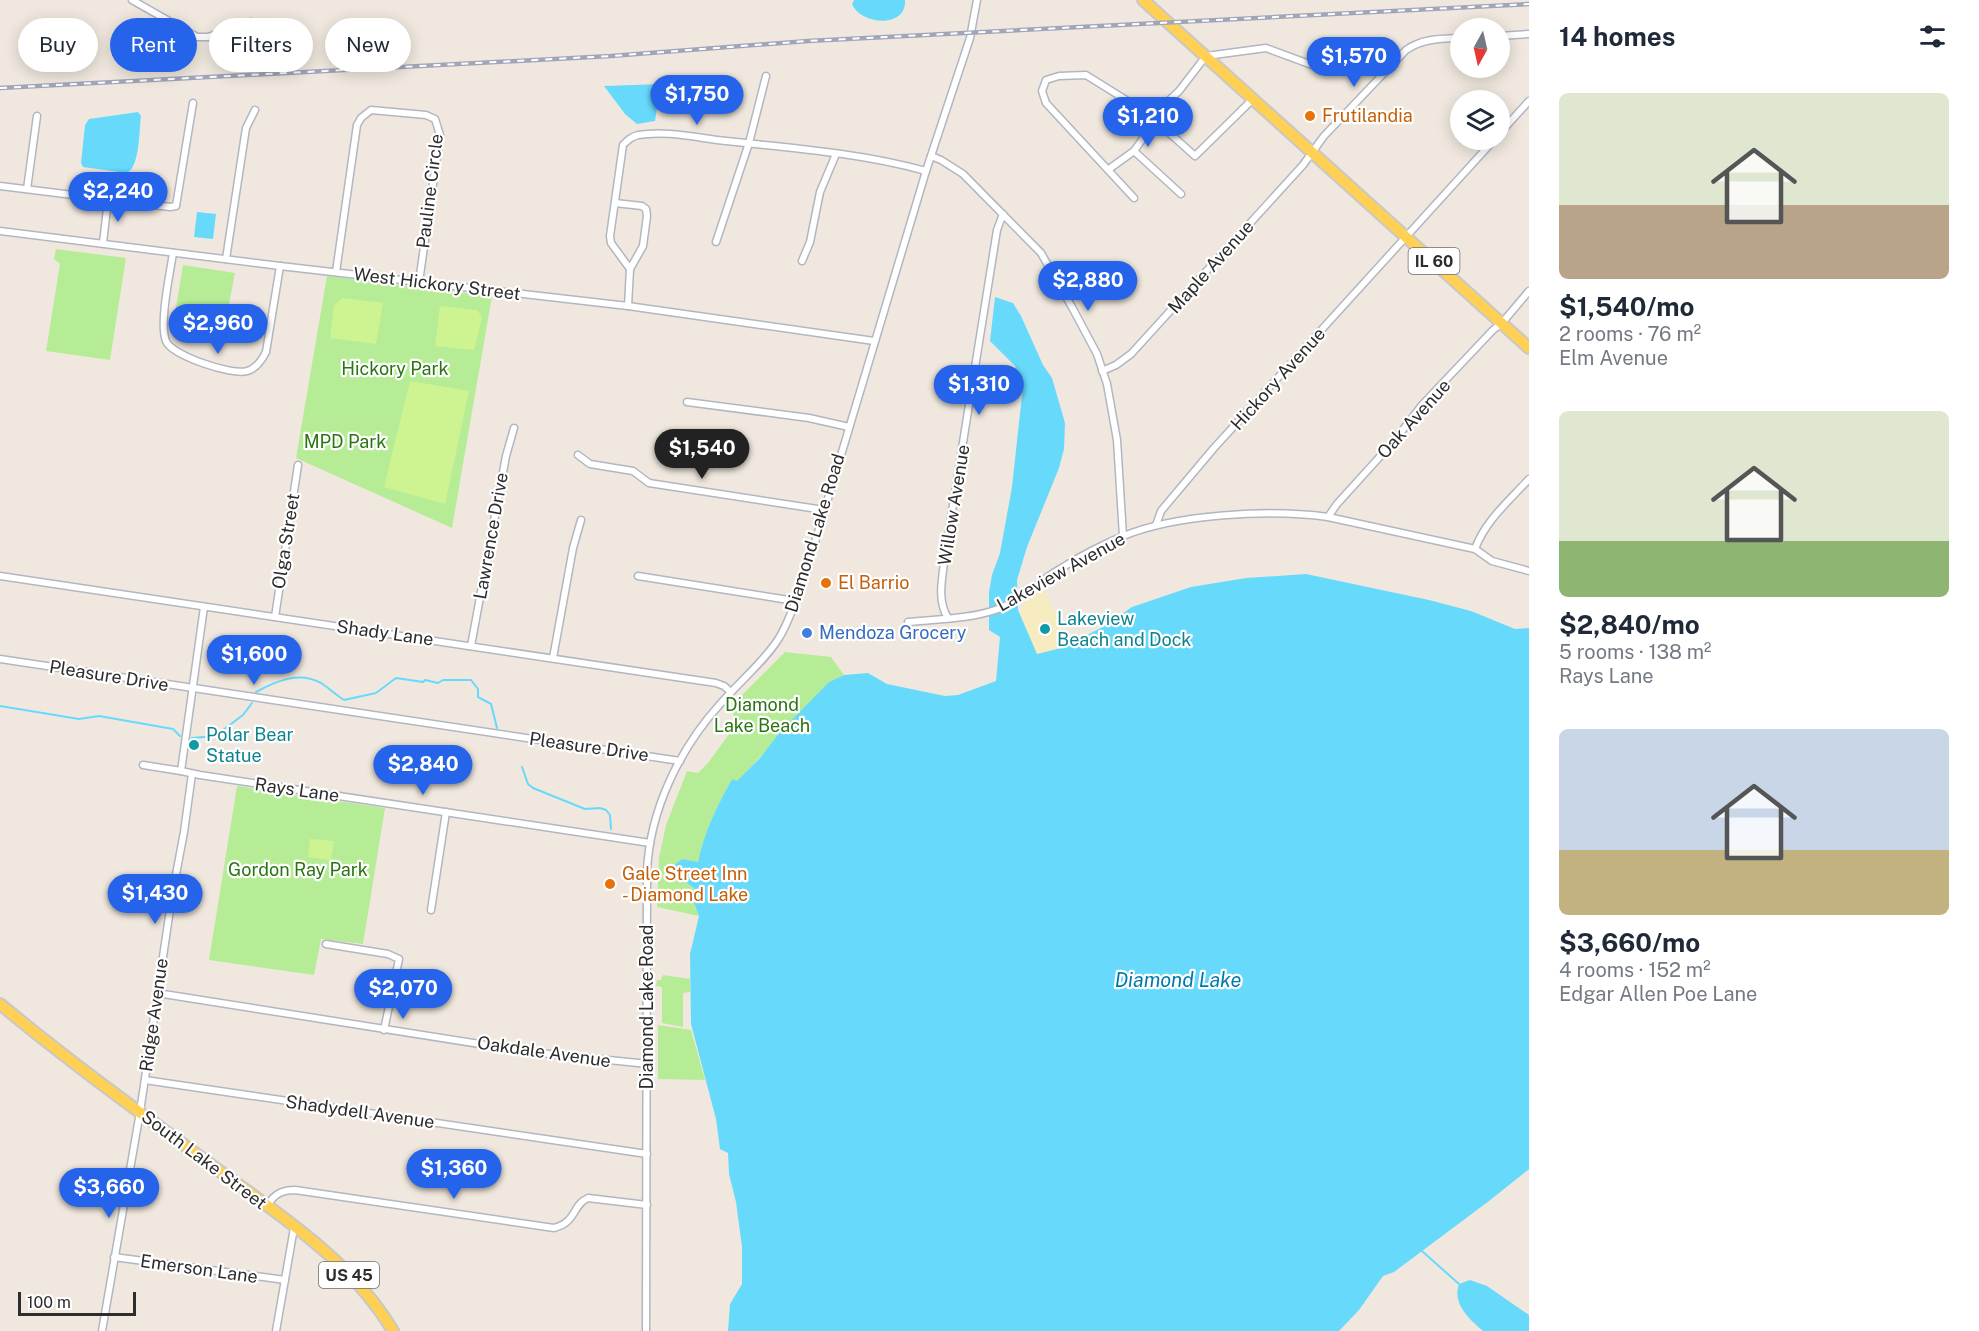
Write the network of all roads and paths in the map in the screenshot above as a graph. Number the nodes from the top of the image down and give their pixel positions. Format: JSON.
{"nodes":[{"id":1,"x":132,"y":0,"type":"edge"},
{"id":2,"x":977,"y":0,"type":"edge"},
{"id":3,"x":1143,"y":0,"type":"edge"},
{"id":4,"x":1529,"y":34,"type":"edge"},
{"id":5,"x":1510,"y":35,"type":"edge"},
{"id":6,"x":209,"y":37,"type":"edge"},
{"id":7,"x":1450,"y":38,"type":"edge"},
{"id":8,"x":1206,"y":56,"type":"junction"},
{"id":9,"x":1312,"y":65,"type":"dead end"},
{"id":10,"x":766,"y":76,"type":"dead end"},
{"id":11,"x":1253,"y":99,"type":"junction"},
{"id":12,"x":1529,"y":101,"type":"edge"},
{"id":13,"x":193,"y":103,"type":"dead end"},
{"id":14,"x":255,"y":110,"type":"dead end"},
{"id":15,"x":37,"y":116,"type":"dead end"},
{"id":16,"x":1152,"y":117,"type":"junction"},
{"id":17,"x":1510,"y":122,"type":"edge"},
{"id":18,"x":1158,"y":123,"type":"junction"},
{"id":19,"x":748,"y":143,"type":"junction"},
{"id":20,"x":1485,"y":150,"type":"edge"},
{"id":21,"x":1134,"y":151,"type":"junction"},
{"id":22,"x":1312,"y":153,"type":"junction"},
{"id":23,"x":836,"y":154,"type":"junction"},
{"id":24,"x":931,"y":156,"type":"junction"},
{"id":25,"x":1108,"y":169,"type":"junction"},
{"id":26,"x":926,"y":171,"type":"junction"},
{"id":27,"x":0,"y":186,"type":"edge"},
{"id":28,"x":27,"y":189,"type":"junction"},
{"id":29,"x":1181,"y":194,"type":"dead end"},
{"id":30,"x":1134,"y":198,"type":"dead end"},
{"id":31,"x":108,"y":200,"type":"junction"},
{"id":32,"x":615,"y":203,"type":"junction"},
{"id":33,"x":1003,"y":214,"type":"junction"},
{"id":34,"x":0,"y":231,"type":"edge"},
{"id":35,"x":1406,"y":237,"type":"junction"},
{"id":36,"x":716,"y":242,"type":"dead end"},
{"id":37,"x":103,"y":243,"type":"junction"},
{"id":38,"x":173,"y":253,"type":"junction"},
{"id":39,"x":226,"y":259,"type":"junction"},
{"id":40,"x":802,"y":261,"type":"dead end"},
{"id":41,"x":280,"y":266,"type":"junction"},
{"id":42,"x":630,"y":269,"type":"junction"},
{"id":43,"x":336,"y":272,"type":"junction"},
{"id":44,"x":419,"y":282,"type":"junction"},
{"id":45,"x":1529,"y":291,"type":"edge"},
{"id":46,"x":627,"y":306,"type":"junction"},
{"id":47,"x":1502,"y":323,"type":"junction"},
{"id":48,"x":874,"y":341,"type":"junction"},
{"id":49,"x":1529,"y":348,"type":"edge"},
{"id":50,"x":1102,"y":371,"type":"junction"},
{"id":51,"x":687,"y":402,"type":"dead end"},
{"id":52,"x":849,"y":427,"type":"junction"},
{"id":53,"x":514,"y":428,"type":"dead end"},
{"id":54,"x":578,"y":455,"type":"dead end"},
{"id":55,"x":298,"y":465,"type":"dead end"},
{"id":56,"x":1529,"y":479,"type":"edge"},
{"id":57,"x":824,"y":510,"type":"junction"},
{"id":58,"x":1328,"y":517,"type":"junction"},
{"id":59,"x":581,"y":520,"type":"dead end"},
{"id":60,"x":1156,"y":525,"type":"junction"},
{"id":61,"x":1123,"y":536,"type":"junction"},
{"id":62,"x":1475,"y":549,"type":"junction"},
{"id":63,"x":1529,"y":571,"type":"edge"},
{"id":64,"x":0,"y":576,"type":"edge"},
{"id":65,"x":638,"y":576,"type":"dead end"},
{"id":66,"x":795,"y":601,"type":"junction"},
{"id":67,"x":204,"y":607,"type":"junction"},
{"id":68,"x":275,"y":617,"type":"junction"},
{"id":69,"x":948,"y":618,"type":"junction"},
{"id":70,"x":908,"y":622,"type":"dead end"},
{"id":71,"x":471,"y":646,"type":"junction"},
{"id":72,"x":553,"y":658,"type":"junction"},
{"id":73,"x":0,"y":659,"type":"edge"},
{"id":74,"x":192,"y":689,"type":"junction"},
{"id":75,"x":731,"y":692,"type":"junction"},
{"id":76,"x":680,"y":761,"type":"junction"},
{"id":77,"x":143,"y":765,"type":"dead end"},
{"id":78,"x":181,"y":771,"type":"junction"},
{"id":79,"x":192,"y":774,"type":"junction"},
{"id":80,"x":446,"y":812,"type":"junction"},
{"id":81,"x":650,"y":843,"type":"junction"},
{"id":82,"x":431,"y":910,"type":"dead end"},
{"id":83,"x":326,"y":944,"type":"dead end"},
{"id":84,"x":157,"y":993,"type":"junction"},
{"id":85,"x":0,"y":1004,"type":"edge"},
{"id":86,"x":384,"y":1030,"type":"junction"},
{"id":87,"x":648,"y":1064,"type":"junction"},
{"id":88,"x":144,"y":1080,"type":"junction"},
{"id":89,"x":140,"y":1112,"type":"junction"},
{"id":90,"x":648,"y":1154,"type":"junction"},
{"id":91,"x":647,"y":1205,"type":"junction"},
{"id":92,"x":267,"y":1206,"type":"junction"},
{"id":93,"x":294,"y":1228,"type":"junction"},
{"id":94,"x":114,"y":1257,"type":"junction"},
{"id":95,"x":285,"y":1280,"type":"junction"},
{"id":96,"x":102,"y":1331,"type":"edge"},
{"id":97,"x":276,"y":1331,"type":"edge"},
{"id":98,"x":393,"y":1331,"type":"edge"},
{"id":99,"x":646,"y":1331,"type":"edge"}],
"edges":[{"from":1,"to":6,"type":"street"},
{"from":2,"to":24,"type":"street","name":"Diamond Lake Road"},
{"from":3,"to":8,"type":"main road","number":"IL 60"},
{"from":4,"to":5,"type":"street"},
{"from":7,"to":22,"type":"street","name":"Maple Avenue"},
{"from":8,"to":9,"type":"street"},
{"from":8,"to":11,"type":"main road","number":"IL 60"},
{"from":8,"to":16,"type":"street"},
{"from":10,"to":19,"type":"street"},
{"from":11,"to":18,"type":"street"},
{"from":11,"to":22,"type":"main road","number":"IL 60"},
{"from":12,"to":17,"type":"street"},
{"from":13,"to":31,"type":"street"},
{"from":14,"to":39,"type":"street"},
{"from":15,"to":28,"type":"street"},
{"from":16,"to":18,"type":"street"},
{"from":16,"to":25,"type":"street"},
{"from":18,"to":21,"type":"street"},
{"from":19,"to":23,"type":"street"},
{"from":19,"to":32,"type":"street"},
{"from":19,"to":36,"type":"street"},
{"from":20,"to":35,"type":"street","name":"Hickory Avenue"},
{"from":21,"to":25,"type":"street"},
{"from":21,"to":29,"type":"street"},
{"from":22,"to":35,"type":"main road","number":"IL 60"},
{"from":22,"to":50,"type":"street","name":"Maple Avenue"},
{"from":23,"to":26,"type":"street"},
{"from":23,"to":40,"type":"street"},
{"from":24,"to":26,"type":"street","name":"Diamond Lake Road"},
{"from":24,"to":33,"type":"street"},
{"from":25,"to":30,"type":"street"},
{"from":26,"to":48,"type":"street","name":"Diamond Lake Road"},
{"from":27,"to":28,"type":"street"},
{"from":28,"to":31,"type":"street"},
{"from":31,"to":37,"type":"street"},
{"from":32,"to":42,"type":"street"},
{"from":32,"to":42,"type":"street"},
{"from":33,"to":50,"type":"street"},
{"from":33,"to":69,"type":"street","name":"Willow Avenue"},
{"from":34,"to":37,"type":"street","name":"West Hickory Street"},
{"from":35,"to":47,"type":"main road","number":"IL 60"},
{"from":35,"to":60,"type":"street","name":"Hickory Avenue"},
{"from":37,"to":38,"type":"street","name":"West Hickory Street"},
{"from":38,"to":39,"type":"street","name":"West Hickory Street"},
{"from":38,"to":41,"type":"street"},
{"from":39,"to":41,"type":"street","name":"West Hickory Street"},
{"from":41,"to":43,"type":"street","name":"West Hickory Street"},
{"from":42,"to":46,"type":"street"},
{"from":43,"to":44,"type":"street","name":"West Hickory Street"},
{"from":43,"to":44,"type":"street","name":"Pauline Circle"},
{"from":44,"to":46,"type":"street","name":"West Hickory Street"},
{"from":45,"to":47,"type":"street","name":"Oak Avenue"},
{"from":46,"to":48,"type":"street","name":"West Hickory Street"},
{"from":47,"to":49,"type":"main road","number":"IL 60"},
{"from":47,"to":58,"type":"street","name":"Oak Avenue"},
{"from":48,"to":52,"type":"street","name":"Diamond Lake Road"},
{"from":50,"to":61,"type":"street"},
{"from":51,"to":52,"type":"street"},
{"from":52,"to":57,"type":"street","name":"Diamond Lake Road"},
{"from":53,"to":71,"type":"street","name":"Lawrence Drive"},
{"from":54,"to":57,"type":"street"},
{"from":55,"to":68,"type":"street","name":"Olga Street"},
{"from":56,"to":62,"type":"street"},
{"from":57,"to":66,"type":"street","name":"Diamond Lake Road"},
{"from":58,"to":60,"type":"street","name":"Lakeview Avenue"},
{"from":58,"to":62,"type":"street","name":"Lakeview Avenue"},
{"from":59,"to":72,"type":"street"},
{"from":60,"to":61,"type":"street","name":"Lakeview Avenue"},
{"from":61,"to":69,"type":"street","name":"Lakeview Avenue"},
{"from":62,"to":63,"type":"street","name":"Lakeview Avenue"},
{"from":64,"to":67,"type":"street","name":"Shady Lane"},
{"from":65,"to":66,"type":"street"},
{"from":66,"to":75,"type":"street","name":"Diamond Lake Road"},
{"from":67,"to":68,"type":"street","name":"Shady Lane"},
{"from":67,"to":74,"type":"street"},
{"from":68,"to":71,"type":"street","name":"Shady Lane"},
{"from":69,"to":70,"type":"street","name":"Lakeview Avenue"},
{"from":71,"to":72,"type":"street","name":"Shady Lane"},
{"from":72,"to":75,"type":"street","name":"Shady Lane"},
{"from":73,"to":74,"type":"street","name":"Pleasure Drive"},
{"from":74,"to":76,"type":"street","name":"Pleasure Drive"},
{"from":74,"to":78,"type":"street"},
{"from":75,"to":76,"type":"street","name":"Diamond Lake Road"},
{"from":76,"to":81,"type":"street","name":"Diamond Lake Road"},
{"from":77,"to":78,"type":"street"},
{"from":78,"to":79,"type":"street"},
{"from":79,"to":80,"type":"street","name":"Rays Lane"},
{"from":79,"to":84,"type":"street","name":"Ridge Avenue"},
{"from":80,"to":81,"type":"street","name":"Rays Lane"},
{"from":80,"to":82,"type":"street"},
{"from":81,"to":87,"type":"street","name":"Diamond Lake Road"},
{"from":83,"to":86,"type":"street"},
{"from":84,"to":86,"type":"street","name":"Oakdale Avenue"},
{"from":84,"to":88,"type":"street","name":"Ridge Avenue"},
{"from":85,"to":89,"type":"main road","name":"South Lake Street","number":"US 45"},
{"from":86,"to":87,"type":"street","name":"Oakdale Avenue"},
{"from":87,"to":90,"type":"street","name":"Diamond Lake Road"},
{"from":88,"to":89,"type":"street","name":"Ridge Avenue"},
{"from":88,"to":90,"type":"street","name":"Shadydell Avenue"},
{"from":89,"to":92,"type":"main road","name":"South Lake Street","number":"US 45"},
{"from":89,"to":94,"type":"street","name":"Ridge Avenue"},
{"from":90,"to":91,"type":"street","name":"Diamond Lake Road"},
{"from":91,"to":92,"type":"street"},
{"from":91,"to":99,"type":"street","name":"Diamond Lake Road"},
{"from":92,"to":93,"type":"main road","name":"South Lake Street","number":"US 45"},
{"from":93,"to":95,"type":"street"},
{"from":93,"to":98,"type":"main road","name":"South Lake Street","number":"US 45"},
{"from":94,"to":95,"type":"street","name":"Emerson Lane"},
{"from":94,"to":96,"type":"street","name":"Ridge Avenue"},
{"from":95,"to":97,"type":"street"}]}
